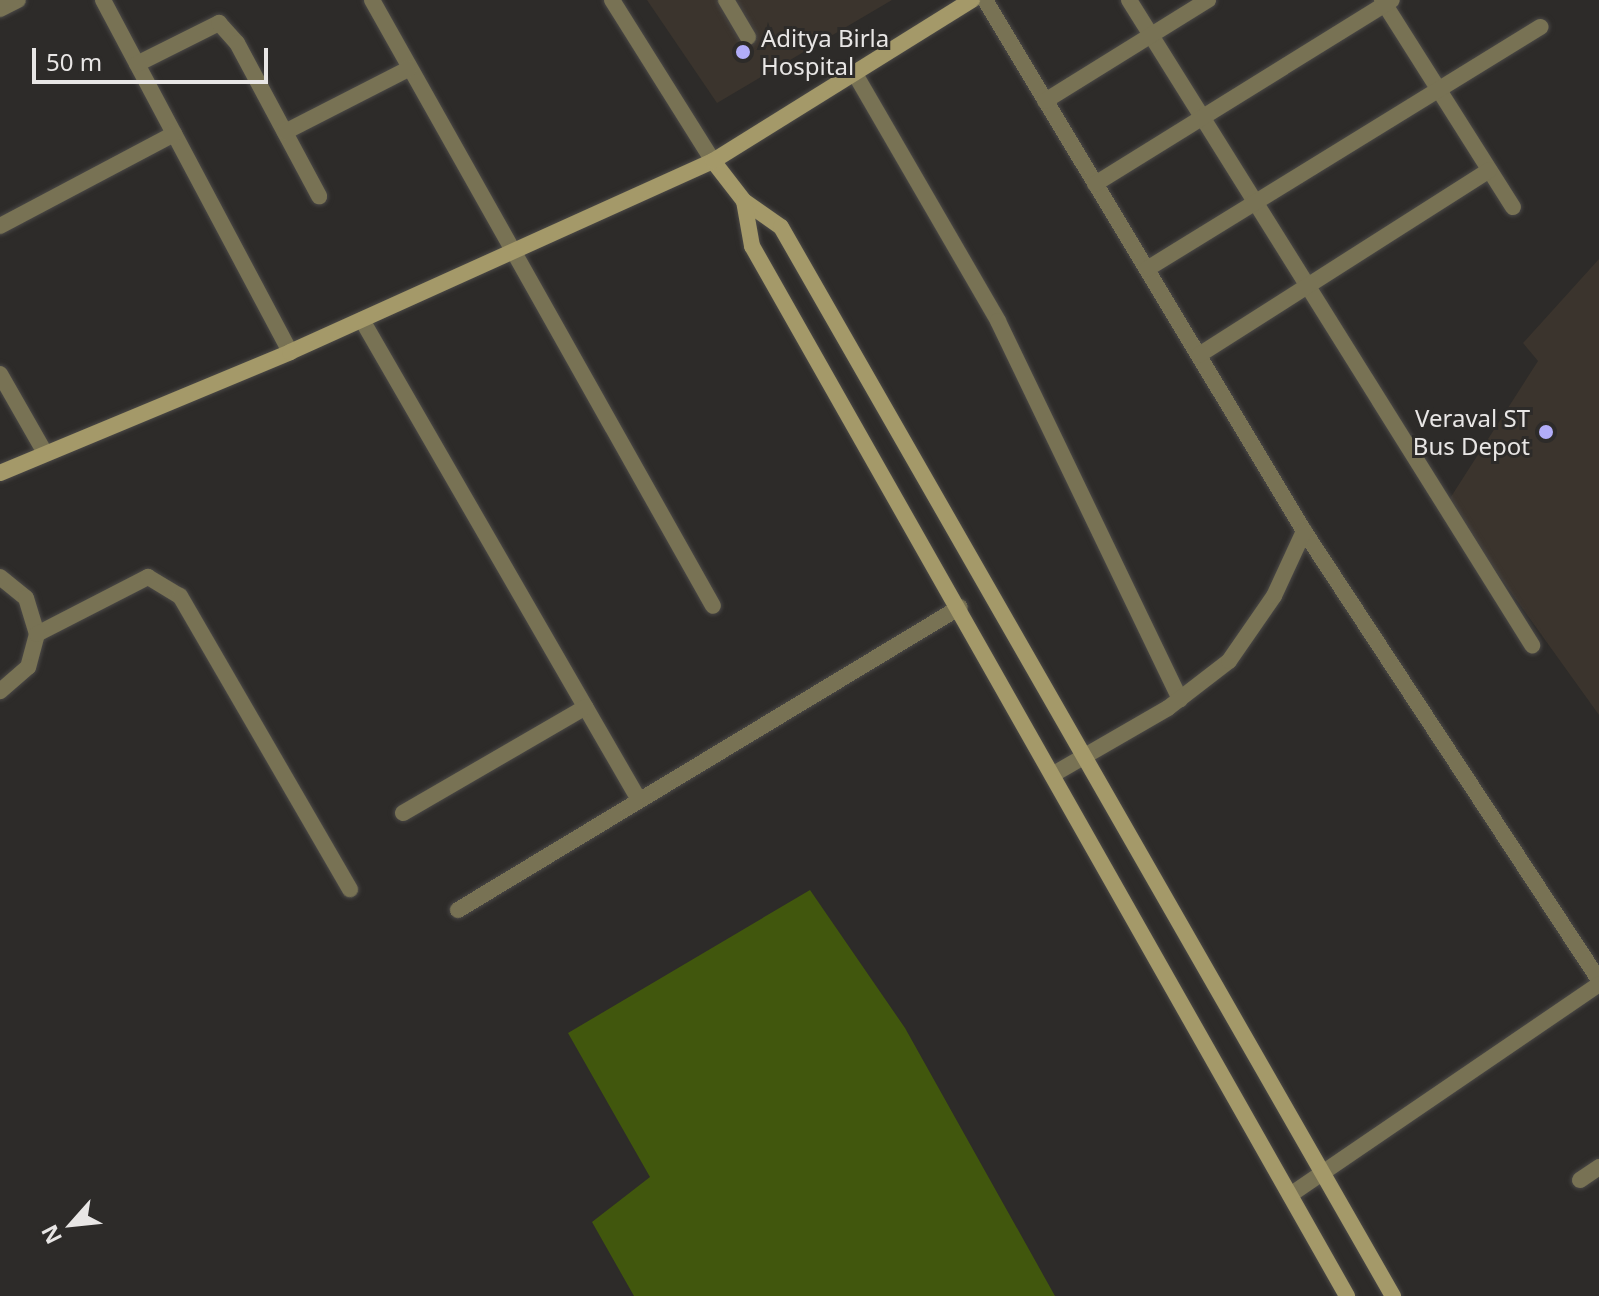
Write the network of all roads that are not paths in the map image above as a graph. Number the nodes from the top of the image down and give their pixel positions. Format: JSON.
{"nodes":[{"id":1,"x":18,"y":0,"type":"edge"},
{"id":2,"x":103,"y":0,"type":"edge"},
{"id":3,"x":372,"y":0,"type":"edge"},
{"id":4,"x":612,"y":0,"type":"edge"},
{"id":5,"x":726,"y":0,"type":"edge"},
{"id":6,"x":972,"y":0,"type":"edge"},
{"id":7,"x":985,"y":0,"type":"edge"},
{"id":8,"x":1129,"y":0,"type":"edge"},
{"id":9,"x":1208,"y":0,"type":"edge"},
{"id":10,"x":1386,"y":2,"type":"edge"},
{"id":11,"x":0,"y":9,"type":"edge"},
{"id":12,"x":1541,"y":27,"type":"dead end"},
{"id":13,"x":1151,"y":35,"type":"junction"},
{"id":14,"x":748,"y":37,"type":"dead end"},
{"id":15,"x":137,"y":64,"type":"junction"},
{"id":16,"x":410,"y":68,"type":"junction"},
{"id":17,"x":855,"y":74,"type":"junction"},
{"id":18,"x":1438,"y":89,"type":"junction"},
{"id":19,"x":1045,"y":101,"type":"junction"},
{"id":20,"x":1203,"y":117,"type":"junction"},
{"id":21,"x":285,"y":132,"type":"junction"},
{"id":22,"x":174,"y":134,"type":"junction"},
{"id":23,"x":713,"y":161,"type":"junction"},
{"id":24,"x":1489,"y":170,"type":"junction"},
{"id":25,"x":1095,"y":184,"type":"junction"},
{"id":26,"x":319,"y":196,"type":"dead end"},
{"id":27,"x":744,"y":201,"type":"junction"},
{"id":28,"x":1257,"y":204,"type":"junction"},
{"id":29,"x":1513,"y":207,"type":"dead end"},
{"id":30,"x":0,"y":226,"type":"edge"},
{"id":31,"x":515,"y":252,"type":"junction"},
{"id":32,"x":1147,"y":269,"type":"junction"},
{"id":33,"x":1308,"y":286,"type":"junction"},
{"id":34,"x":362,"y":320,"type":"junction"},
{"id":35,"x":290,"y":352,"type":"junction"},
{"id":36,"x":1199,"y":355,"type":"junction"},
{"id":37,"x":0,"y":374,"type":"edge"},
{"id":38,"x":45,"y":453,"type":"junction"},
{"id":39,"x":0,"y":473,"type":"edge"},
{"id":40,"x":1304,"y":531,"type":"junction"},
{"id":41,"x":0,"y":577,"type":"edge"},
{"id":42,"x":713,"y":606,"type":"dead end"},
{"id":43,"x":960,"y":607,"type":"junction"},
{"id":44,"x":37,"y":634,"type":"junction"},
{"id":45,"x":1532,"y":645,"type":"dead end"},
{"id":46,"x":0,"y":691,"type":"edge"},
{"id":47,"x":1180,"y":699,"type":"junction"},
{"id":48,"x":586,"y":707,"type":"junction"},
{"id":49,"x":1082,"y":758,"type":"junction"},
{"id":50,"x":1052,"y":775,"type":"junction"},
{"id":51,"x":639,"y":800,"type":"junction"},
{"id":52,"x":403,"y":813,"type":"dead end"},
{"id":53,"x":350,"y":889,"type":"dead end"},
{"id":54,"x":458,"y":910,"type":"dead end"},
{"id":55,"x":1599,"y":982,"type":"edge"},
{"id":56,"x":1599,"y":1167,"type":"edge"},
{"id":57,"x":1321,"y":1173,"type":"junction"},
{"id":58,"x":1580,"y":1180,"type":"dead end"},
{"id":59,"x":1290,"y":1195,"type":"junction"},
{"id":60,"x":1347,"y":1296,"type":"edge"},
{"id":61,"x":1393,"y":1296,"type":"edge"}],
"edges":[{"from":1,"to":11,"type":"street"},
{"from":2,"to":15,"type":"street"},
{"from":3,"to":16,"type":"street"},
{"from":4,"to":23,"type":"street"},
{"from":5,"to":14,"type":"street"},
{"from":6,"to":17,"type":"street"},
{"from":7,"to":19,"type":"street"},
{"from":8,"to":13,"type":"street"},
{"from":9,"to":13,"type":"street"},
{"from":10,"to":18,"type":"street"},
{"from":10,"to":20,"type":"street"},
{"from":12,"to":18,"type":"street"},
{"from":13,"to":19,"type":"street"},
{"from":13,"to":20,"type":"street"},
{"from":15,"to":21,"type":"street"},
{"from":15,"to":22,"type":"street"},
{"from":16,"to":21,"type":"street"},
{"from":16,"to":31,"type":"street"},
{"from":17,"to":23,"type":"street"},
{"from":17,"to":47,"type":"street"},
{"from":18,"to":24,"type":"street"},
{"from":18,"to":28,"type":"street"},
{"from":19,"to":25,"type":"street"},
{"from":20,"to":25,"type":"street"},
{"from":20,"to":28,"type":"street"},
{"from":21,"to":26,"type":"street"},
{"from":22,"to":30,"type":"street"},
{"from":22,"to":35,"type":"street"},
{"from":23,"to":27,"type":"street"},
{"from":23,"to":31,"type":"street"},
{"from":24,"to":29,"type":"street"},
{"from":24,"to":33,"type":"street"},
{"from":25,"to":32,"type":"street"},
{"from":27,"to":43,"type":"street"},
{"from":27,"to":49,"type":"street"},
{"from":28,"to":32,"type":"street"},
{"from":28,"to":33,"type":"street"},
{"from":31,"to":34,"type":"street"},
{"from":31,"to":42,"type":"street"},
{"from":32,"to":36,"type":"street"},
{"from":33,"to":36,"type":"street"},
{"from":33,"to":45,"type":"street"},
{"from":34,"to":35,"type":"street"},
{"from":34,"to":48,"type":"street"},
{"from":35,"to":38,"type":"street"},
{"from":36,"to":40,"type":"street"},
{"from":37,"to":38,"type":"street"},
{"from":38,"to":39,"type":"street"},
{"from":40,"to":47,"type":"street"},
{"from":40,"to":55,"type":"street"},
{"from":41,"to":44,"type":"street"},
{"from":43,"to":50,"type":"street"},
{"from":43,"to":51,"type":"street"},
{"from":44,"to":46,"type":"street"},
{"from":44,"to":53,"type":"street"},
{"from":47,"to":49,"type":"street"},
{"from":48,"to":51,"type":"street"},
{"from":48,"to":52,"type":"street"},
{"from":49,"to":50,"type":"street"},
{"from":49,"to":57,"type":"street"},
{"from":50,"to":59,"type":"street"},
{"from":51,"to":54,"type":"street"},
{"from":55,"to":57,"type":"street"},
{"from":56,"to":58,"type":"street"},
{"from":57,"to":59,"type":"street"},
{"from":57,"to":61,"type":"street"},
{"from":59,"to":60,"type":"street"}]}
